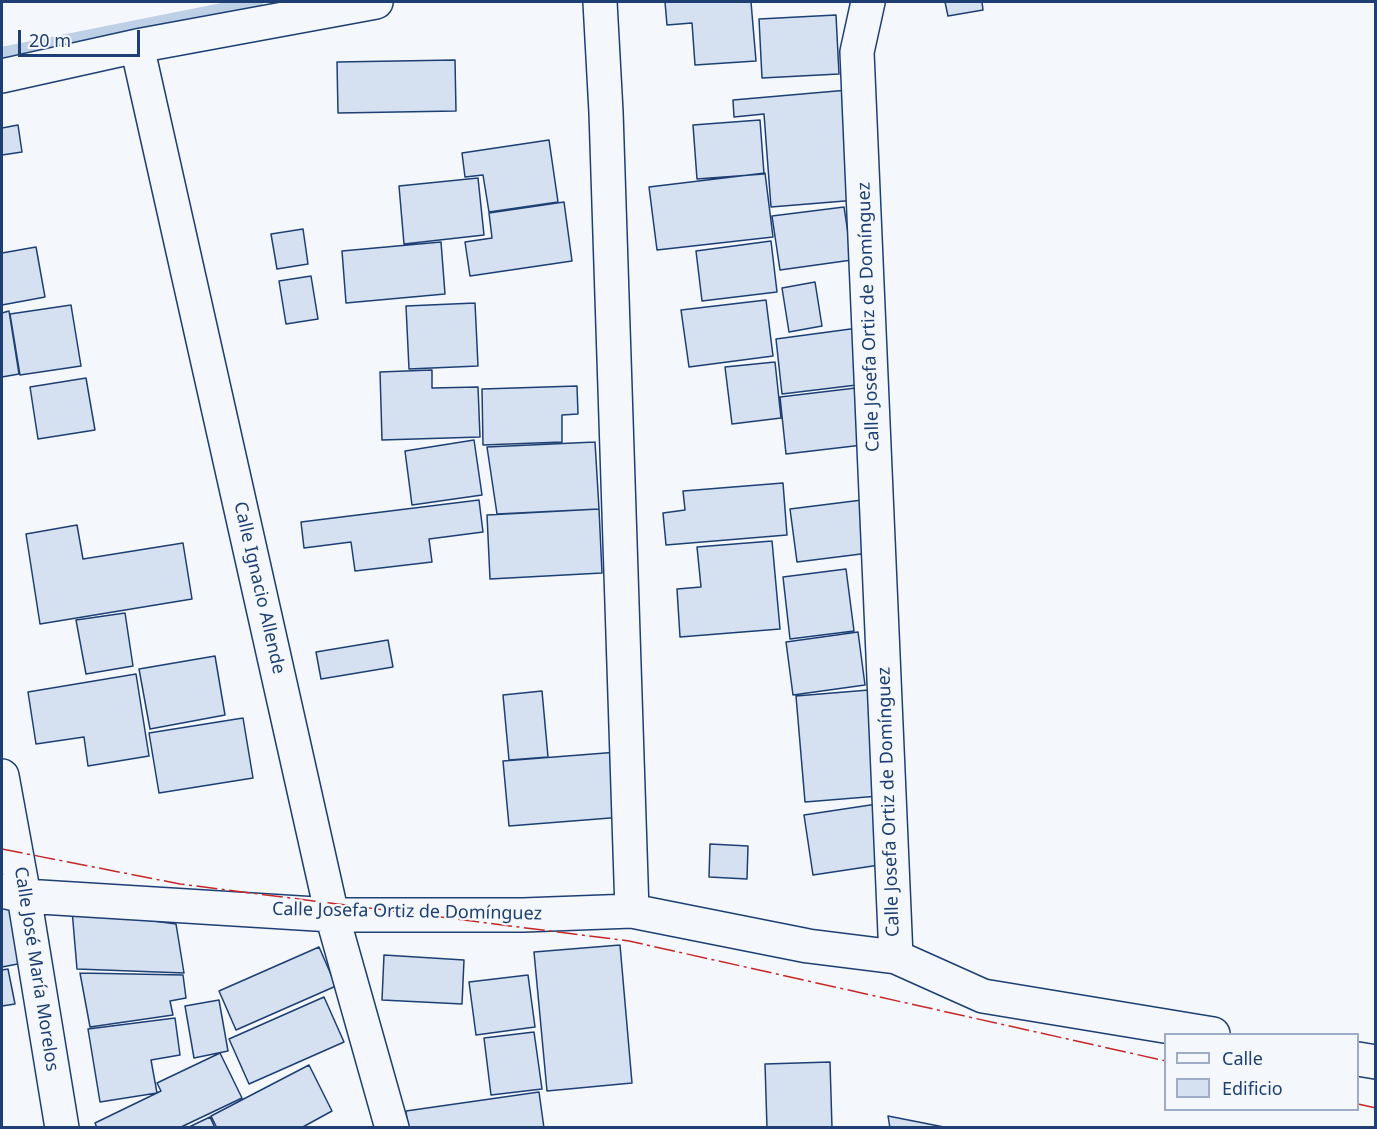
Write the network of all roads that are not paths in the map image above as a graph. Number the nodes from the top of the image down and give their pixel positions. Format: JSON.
{"nodes":[{"id":1,"x":376,"y":2,"type":"edge"},
{"id":2,"x":600,"y":2,"type":"edge"},
{"id":3,"x":868,"y":2,"type":"edge"},
{"id":4,"x":137,"y":46,"type":"junction"},
{"id":5,"x":2,"y":76,"type":"edge"},
{"id":6,"x":2,"y":776,"type":"edge"},
{"id":7,"x":13,"y":893,"type":"edge"},
{"id":8,"x":632,"y":911,"type":"junction"},
{"id":9,"x":332,"y":915,"type":"junction"},
{"id":10,"x":896,"y":957,"type":"junction"},
{"id":11,"x":1201,"y":1033,"type":"edge"},
{"id":12,"x":1359,"y":1059,"type":"edge"},
{"id":13,"x":1376,"y":1062,"type":"edge"},
{"id":14,"x":62,"y":1128,"type":"edge"},
{"id":15,"x":392,"y":1128,"type":"edge"}],
"edges":[{"from":1,"to":4,"type":"street"},
{"from":2,"to":8,"type":"street"},
{"from":3,"to":10,"type":"street","name":"Calle Josefa Ortiz de Domínguez"},
{"from":4,"to":5,"type":"street"},
{"from":4,"to":9,"type":"street","name":"Calle Ignacio Allende"},
{"from":6,"to":7,"type":"street","name":"Calle José María Morelos"},
{"from":7,"to":9,"type":"street","name":"Calle Josefa Ortiz de Domínguez"},
{"from":7,"to":14,"type":"street","name":"Calle José María Morelos"},
{"from":8,"to":9,"type":"street","name":"Calle Josefa Ortiz de Domínguez"},
{"from":8,"to":10,"type":"street","name":"Calle Josefa Ortiz de Domínguez"},
{"from":9,"to":15,"type":"street","name":"Calle Ignacio Allende"},
{"from":10,"to":11,"type":"street"},
{"from":12,"to":13,"type":"street"}]}
